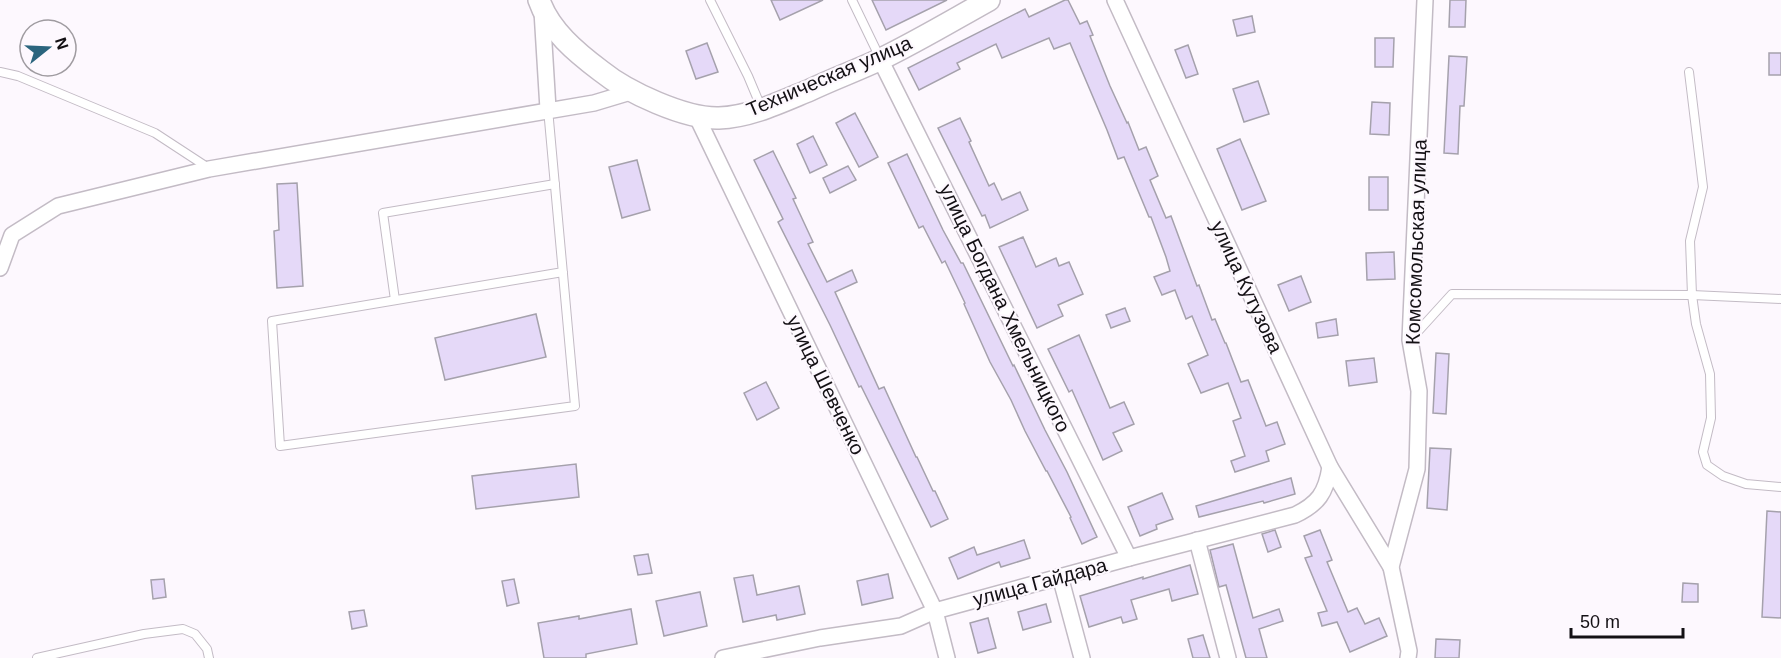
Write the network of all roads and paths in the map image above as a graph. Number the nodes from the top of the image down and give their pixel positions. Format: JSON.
{"nodes":[{"id":1,"x":710,"y":0,"type":"edge"},
{"id":2,"x":852,"y":0,"type":"edge"},
{"id":3,"x":989,"y":0,"type":"edge"},
{"id":4,"x":1115,"y":0,"type":"edge"},
{"id":5,"x":1425,"y":0,"type":"edge"},
{"id":6,"x":540,"y":4,"type":"edge"},
{"id":7,"x":880,"y":59,"type":"junction"},
{"id":8,"x":0,"y":72,"type":"edge"},
{"id":9,"x":1689,"y":72,"type":"dead end"},
{"id":10,"x":634,"y":91,"type":"junction"},
{"id":11,"x":762,"y":108,"type":"junction"},
{"id":12,"x":548,"y":110,"type":"junction"},
{"id":13,"x":696,"y":115,"type":"junction"},
{"id":14,"x":209,"y":169,"type":"junction"},
{"id":15,"x":555,"y":184,"type":"junction"},
{"id":16,"x":0,"y":268,"type":"edge"},
{"id":17,"x":562,"y":272,"type":"junction"},
{"id":18,"x":1692,"y":295,"type":"junction"},
{"id":19,"x":1781,"y":299,"type":"edge"},
{"id":20,"x":395,"y":300,"type":"junction"},
{"id":21,"x":1410,"y":340,"type":"junction"},
{"id":22,"x":1330,"y":467,"type":"junction"},
{"id":23,"x":1781,"y":488,"type":"edge"},
{"id":24,"x":1197,"y":540,"type":"junction"},
{"id":25,"x":1129,"y":558,"type":"junction"},
{"id":26,"x":1391,"y":567,"type":"junction"},
{"id":27,"x":1060,"y":576,"type":"junction"},
{"id":28,"x":935,"y":611,"type":"junction"},
{"id":29,"x":37,"y":658,"type":"edge"},
{"id":30,"x":209,"y":658,"type":"edge"},
{"id":31,"x":723,"y":658,"type":"edge"},
{"id":32,"x":947,"y":658,"type":"edge"},
{"id":33,"x":1082,"y":658,"type":"edge"},
{"id":34,"x":1228,"y":658,"type":"edge"},
{"id":35,"x":1408,"y":658,"type":"edge"}],
"edges":[{"from":1,"to":11,"type":"lane"},
{"from":2,"to":7,"type":"lane"},
{"from":3,"to":7,"type":"main road","name":"Техническая улица"},
{"from":4,"to":22,"type":"street","name":"улица Кутузова"},
{"from":5,"to":21,"type":"street","name":"Комсомольская улица"},
{"from":6,"to":10,"type":"main road","name":"Техническая улица"},
{"from":6,"to":12,"type":"street"},
{"from":7,"to":11,"type":"main road","name":"Техническая улица"},
{"from":7,"to":25,"type":"street","name":"улица Богдана Хмельницкого"},
{"from":8,"to":14,"type":"lane"},
{"from":9,"to":18,"type":"lane"},
{"from":10,"to":12,"type":"street"},
{"from":10,"to":13,"type":"main road","name":"Техническая улица"},
{"from":11,"to":13,"type":"main road","name":"Техническая улица"},
{"from":12,"to":14,"type":"street"},
{"from":12,"to":15,"type":"lane"},
{"from":13,"to":28,"type":"street","name":"улица Шевченко"},
{"from":14,"to":16,"type":"street"},
{"from":15,"to":17,"type":"lane"},
{"from":15,"to":20,"type":"lane"},
{"from":17,"to":20,"type":"lane"},
{"from":17,"to":20,"type":"lane"},
{"from":18,"to":19,"type":"lane"},
{"from":18,"to":21,"type":"lane"},
{"from":18,"to":23,"type":"lane"},
{"from":21,"to":26,"type":"street","name":"Комсомольская улица"},
{"from":22,"to":24,"type":"street","name":"улица Гайдара"},
{"from":22,"to":26,"type":"street","name":"улица Кутузова"},
{"from":24,"to":25,"type":"street","name":"улица Гайдара"},
{"from":24,"to":34,"type":"street"},
{"from":25,"to":27,"type":"street","name":"улица Гайдара"},
{"from":26,"to":35,"type":"street","name":"Комсомольская улица"},
{"from":27,"to":28,"type":"street","name":"улица Гайдара"},
{"from":27,"to":33,"type":"street"},
{"from":28,"to":31,"type":"street","name":"улица Гайдара"},
{"from":28,"to":32,"type":"street","name":"улица Шевченко"},
{"from":29,"to":30,"type":"lane"}]}
